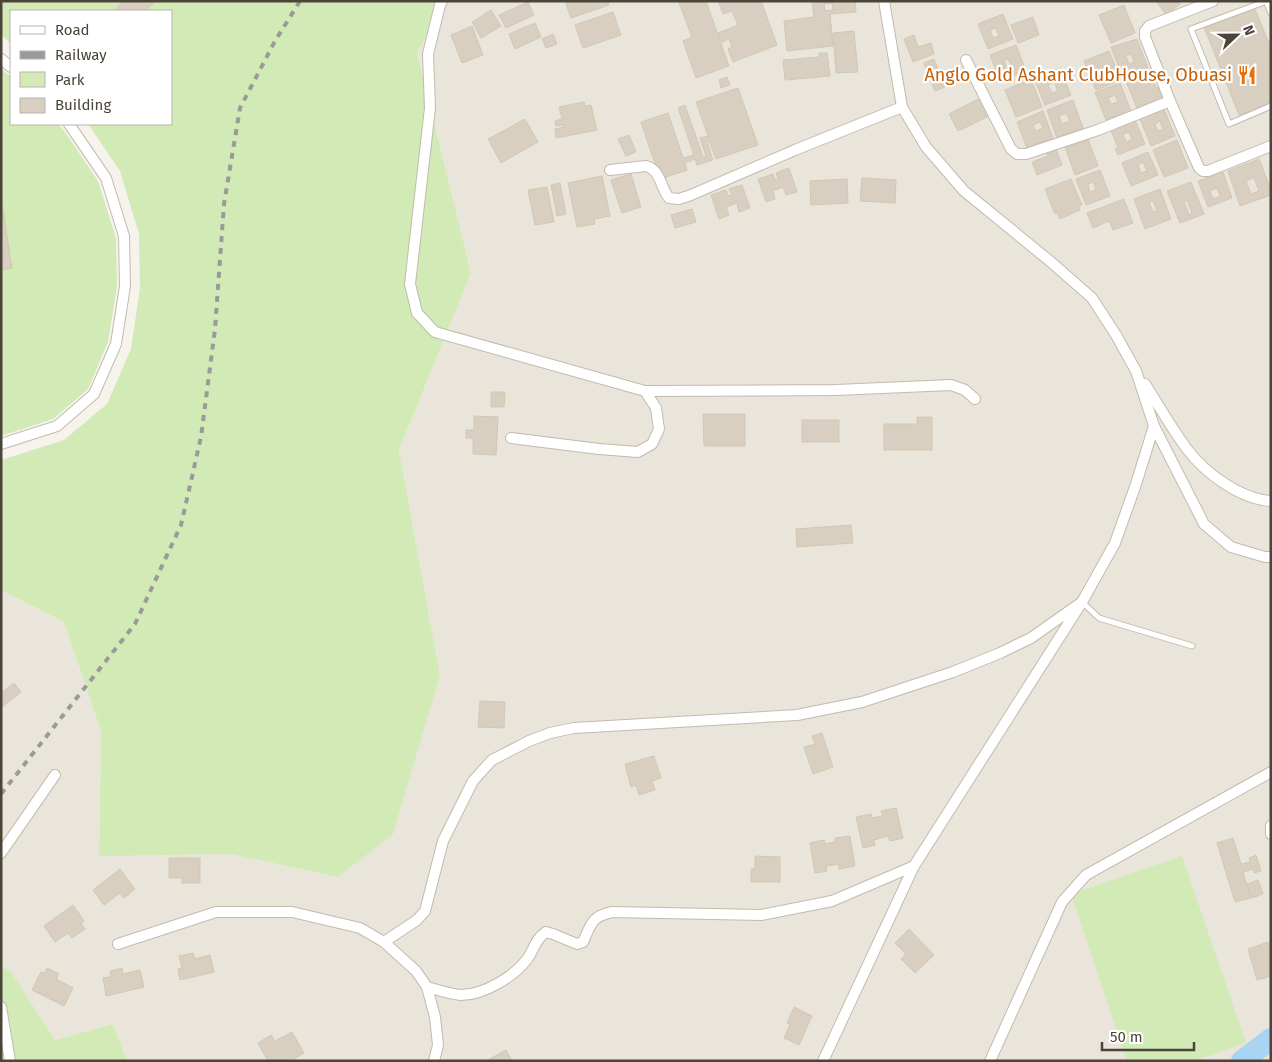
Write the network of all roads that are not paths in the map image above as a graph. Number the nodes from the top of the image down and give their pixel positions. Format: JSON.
{"nodes":[{"id":1,"x":442,"y":1,"type":"edge"},
{"id":2,"x":884,"y":1,"type":"edge"},
{"id":3,"x":1213,"y":1,"type":"edge"},
{"id":4,"x":1266,"y":1,"type":"edge"},
{"id":5,"x":1271,"y":13,"type":"edge"},
{"id":6,"x":966,"y":60,"type":"dead end"},
{"id":7,"x":1170,"y":101,"type":"junction"},
{"id":8,"x":1271,"y":106,"type":"edge"},
{"id":9,"x":902,"y":107,"type":"junction"},
{"id":10,"x":70,"y":125,"type":"edge"},
{"id":11,"x":1271,"y":146,"type":"edge"},
{"id":12,"x":610,"y":170,"type":"dead end"},
{"id":13,"x":1136,"y":371,"type":"junction"},
{"id":14,"x":645,"y":391,"type":"junction"},
{"id":15,"x":975,"y":399,"type":"dead end"},
{"id":16,"x":1154,"y":426,"type":"junction"},
{"id":17,"x":511,"y":438,"type":"dead end"},
{"id":18,"x":1,"y":444,"type":"edge"},
{"id":19,"x":1271,"y":501,"type":"edge"},
{"id":20,"x":1271,"y":557,"type":"edge"},
{"id":21,"x":1082,"y":602,"type":"junction"},
{"id":22,"x":1192,"y":646,"type":"dead end"},
{"id":23,"x":1271,"y":772,"type":"edge"},
{"id":24,"x":55,"y":775,"type":"dead end"},
{"id":25,"x":1271,"y":826,"type":"edge"},
{"id":26,"x":1271,"y":834,"type":"edge"},
{"id":27,"x":1,"y":853,"type":"edge"},
{"id":28,"x":914,"y":866,"type":"junction"},
{"id":29,"x":384,"y":942,"type":"junction"},
{"id":30,"x":118,"y":944,"type":"dead end"},
{"id":31,"x":427,"y":988,"type":"junction"},
{"id":32,"x":1,"y":1007,"type":"edge"},
{"id":33,"x":10,"y":1061,"type":"edge"},
{"id":34,"x":434,"y":1061,"type":"edge"},
{"id":35,"x":823,"y":1061,"type":"edge"},
{"id":36,"x":990,"y":1061,"type":"edge"}],
"edges":[{"from":1,"to":14,"type":"street"},
{"from":2,"to":9,"type":"street"},
{"from":3,"to":7,"type":"street"},
{"from":4,"to":5,"type":"lane"},
{"from":4,"to":8,"type":"lane"},
{"from":6,"to":7,"type":"street"},
{"from":7,"to":11,"type":"street"},
{"from":9,"to":12,"type":"street"},
{"from":9,"to":13,"type":"street"},
{"from":10,"to":18,"type":"street"},
{"from":13,"to":16,"type":"street"},
{"from":13,"to":19,"type":"street"},
{"from":14,"to":15,"type":"street"},
{"from":14,"to":17,"type":"street"},
{"from":16,"to":20,"type":"street"},
{"from":16,"to":21,"type":"street"},
{"from":21,"to":22,"type":"lane"},
{"from":21,"to":28,"type":"street"},
{"from":21,"to":29,"type":"street"},
{"from":23,"to":36,"type":"street"},
{"from":24,"to":27,"type":"street"},
{"from":25,"to":26,"type":"street"},
{"from":28,"to":31,"type":"street"},
{"from":28,"to":35,"type":"street"},
{"from":29,"to":30,"type":"street"},
{"from":29,"to":31,"type":"street"},
{"from":31,"to":34,"type":"street"},
{"from":32,"to":33,"type":"street"}]}
